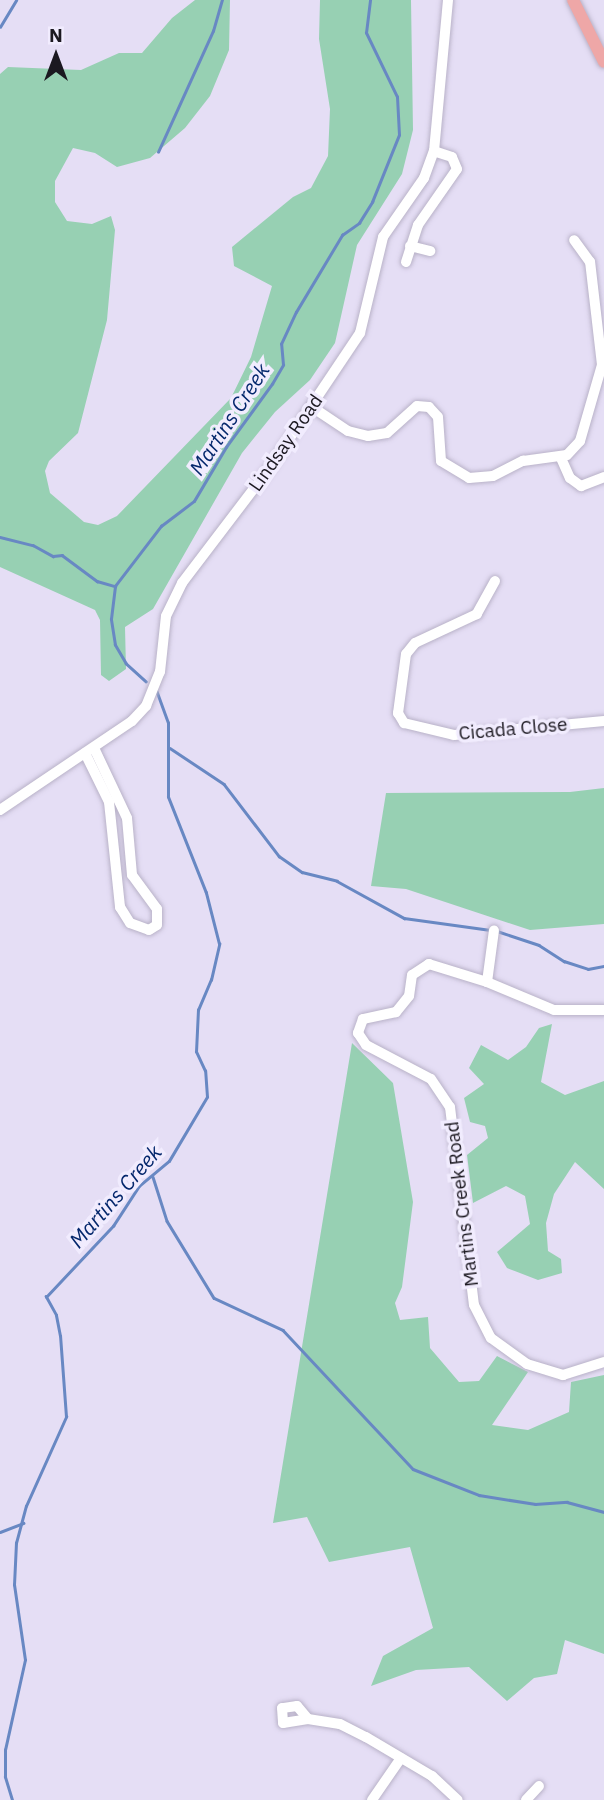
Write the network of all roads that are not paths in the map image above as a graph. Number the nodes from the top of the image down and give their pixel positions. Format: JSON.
{"nodes":[{"id":1,"x":448,"y":0,"type":"edge"},
{"id":2,"x":573,"y":0,"type":"edge"},
{"id":3,"x":604,"y":62,"type":"edge"},
{"id":4,"x":434,"y":151,"type":"junction"},
{"id":5,"x":574,"y":240,"type":"dead end"},
{"id":6,"x":410,"y":246,"type":"junction"},
{"id":7,"x":430,"y":251,"type":"dead end"},
{"id":8,"x":406,"y":262,"type":"dead end"},
{"id":9,"x":312,"y":407,"type":"junction"},
{"id":10,"x":561,"y":458,"type":"junction"},
{"id":11,"x":604,"y":477,"type":"edge"},
{"id":12,"x":495,"y":581,"type":"dead end"},
{"id":13,"x":604,"y":721,"type":"edge"},
{"id":14,"x":89,"y":750,"type":"junction"},
{"id":15,"x":0,"y":810,"type":"edge"},
{"id":16,"x":494,"y":930,"type":"dead end"},
{"id":17,"x":487,"y":982,"type":"junction"},
{"id":18,"x":604,"y":1010,"type":"edge"},
{"id":19,"x":604,"y":1362,"type":"edge"},
{"id":20,"x":308,"y":1719,"type":"dead end"},
{"id":21,"x":401,"y":1758,"type":"junction"},
{"id":22,"x":539,"y":1786,"type":"dead end"},
{"id":23,"x":372,"y":1800,"type":"edge"},
{"id":24,"x":458,"y":1800,"type":"edge"},
{"id":25,"x":526,"y":1800,"type":"edge"}],
"edges":[{"from":1,"to":4,"type":"street","name":"Lindsay Road"},
{"from":2,"to":3,"type":"main road"},
{"from":4,"to":6,"type":"street"},
{"from":4,"to":9,"type":"street","name":"Lindsay Road"},
{"from":5,"to":10,"type":"street"},
{"from":6,"to":7,"type":"street"},
{"from":6,"to":8,"type":"street"},
{"from":9,"to":10,"type":"street"},
{"from":9,"to":14,"type":"street","name":"Lindsay Road"},
{"from":10,"to":11,"type":"street"},
{"from":12,"to":13,"type":"street","name":"Cicada Close"},
{"from":14,"to":14,"type":"street"},
{"from":14,"to":15,"type":"street","name":"Lindsay Road"},
{"from":16,"to":17,"type":"street"},
{"from":17,"to":18,"type":"street","name":"Martins Creek Road"},
{"from":17,"to":19,"type":"street","name":"Martins Creek Road"},
{"from":20,"to":21,"type":"street"},
{"from":21,"to":23,"type":"street"},
{"from":21,"to":24,"type":"street"},
{"from":22,"to":25,"type":"street"}]}
